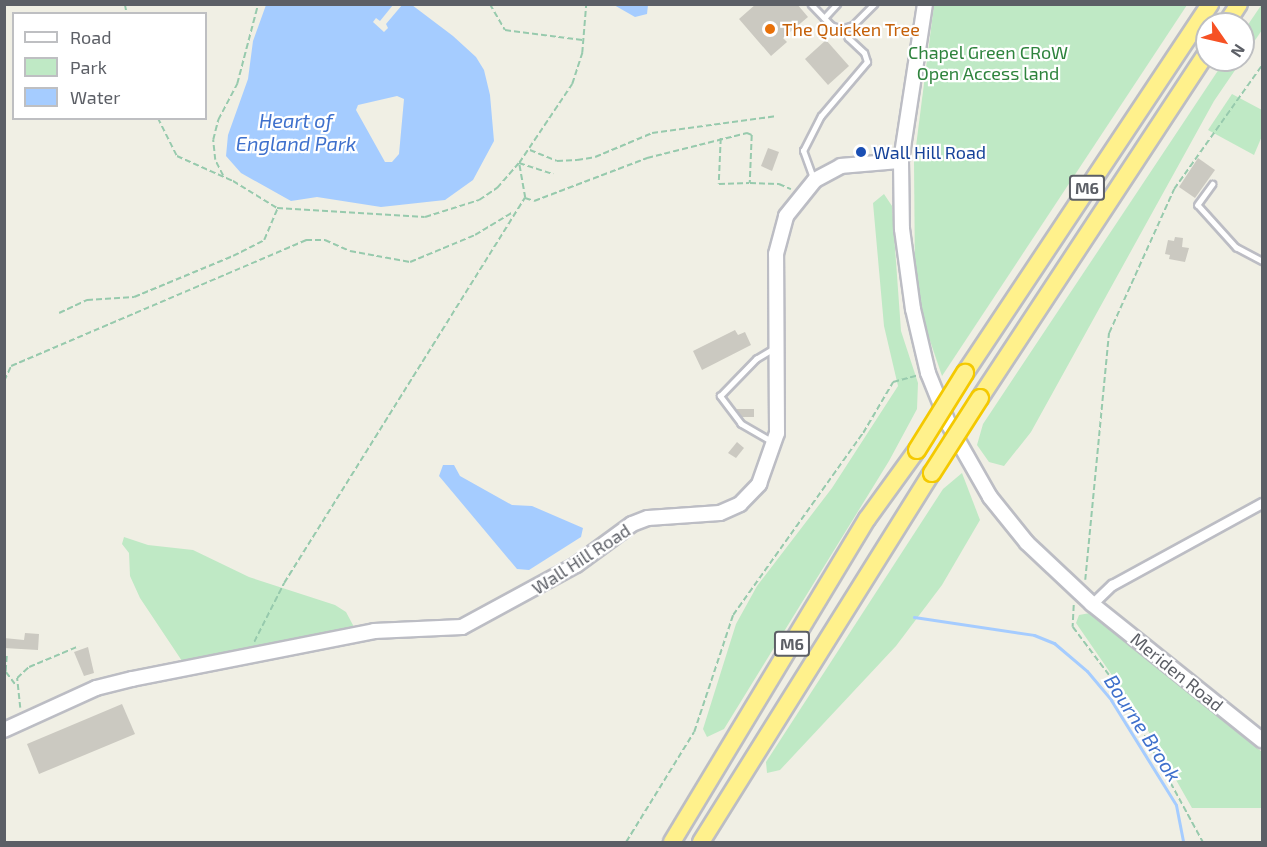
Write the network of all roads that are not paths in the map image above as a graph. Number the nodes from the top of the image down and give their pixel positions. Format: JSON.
{"nodes":[{"id":1,"x":811,"y":4,"type":"edge"},
{"id":2,"x":837,"y":4,"type":"edge"},
{"id":3,"x":874,"y":4,"type":"edge"},
{"id":4,"x":925,"y":4,"type":"edge"},
{"id":5,"x":1210,"y":4,"type":"edge"},
{"id":6,"x":824,"y":18,"type":"junction"},
{"id":7,"x":844,"y":28,"type":"junction"},
{"id":8,"x":1195,"y":71,"type":"edge"},
{"id":9,"x":901,"y":160,"type":"junction"},
{"id":10,"x":815,"y":180,"type":"junction"},
{"id":11,"x":1213,"y":184,"type":"dead end"},
{"id":12,"x":1263,"y":261,"type":"edge"},
{"id":13,"x":775,"y":347,"type":"junction"},
{"id":14,"x":774,"y":442,"type":"junction"},
{"id":15,"x":1263,"y":503,"type":"edge"},
{"id":16,"x":1088,"y":600,"type":"junction"},
{"id":17,"x":4,"y":730,"type":"edge"},
{"id":18,"x":1263,"y":740,"type":"edge"},
{"id":19,"x":672,"y":843,"type":"edge"},
{"id":20,"x":700,"y":843,"type":"edge"}],
"edges":[{"from":1,"to":6,"type":"lane"},
{"from":2,"to":6,"type":"lane"},
{"from":3,"to":7,"type":"lane"},
{"from":4,"to":9,"type":"street","name":"Meriden Road"},
{"from":5,"to":19,"type":"highway","number":"M6","bridge":true},
{"from":6,"to":7,"type":"lane"},
{"from":7,"to":10,"type":"lane"},
{"from":8,"to":20,"type":"highway","number":"M6","bridge":true},
{"from":9,"to":10,"type":"street","name":"Wall Hill Road"},
{"from":9,"to":16,"type":"street","name":"Meriden Road"},
{"from":10,"to":13,"type":"street","name":"Wall Hill Road"},
{"from":11,"to":12,"type":"lane"},
{"from":13,"to":14,"type":"street","name":"Wall Hill Road"},
{"from":13,"to":14,"type":"lane"},
{"from":14,"to":17,"type":"street","name":"Wall Hill Road"},
{"from":15,"to":16,"type":"street"},
{"from":16,"to":18,"type":"street","name":"Meriden Road"}]}
